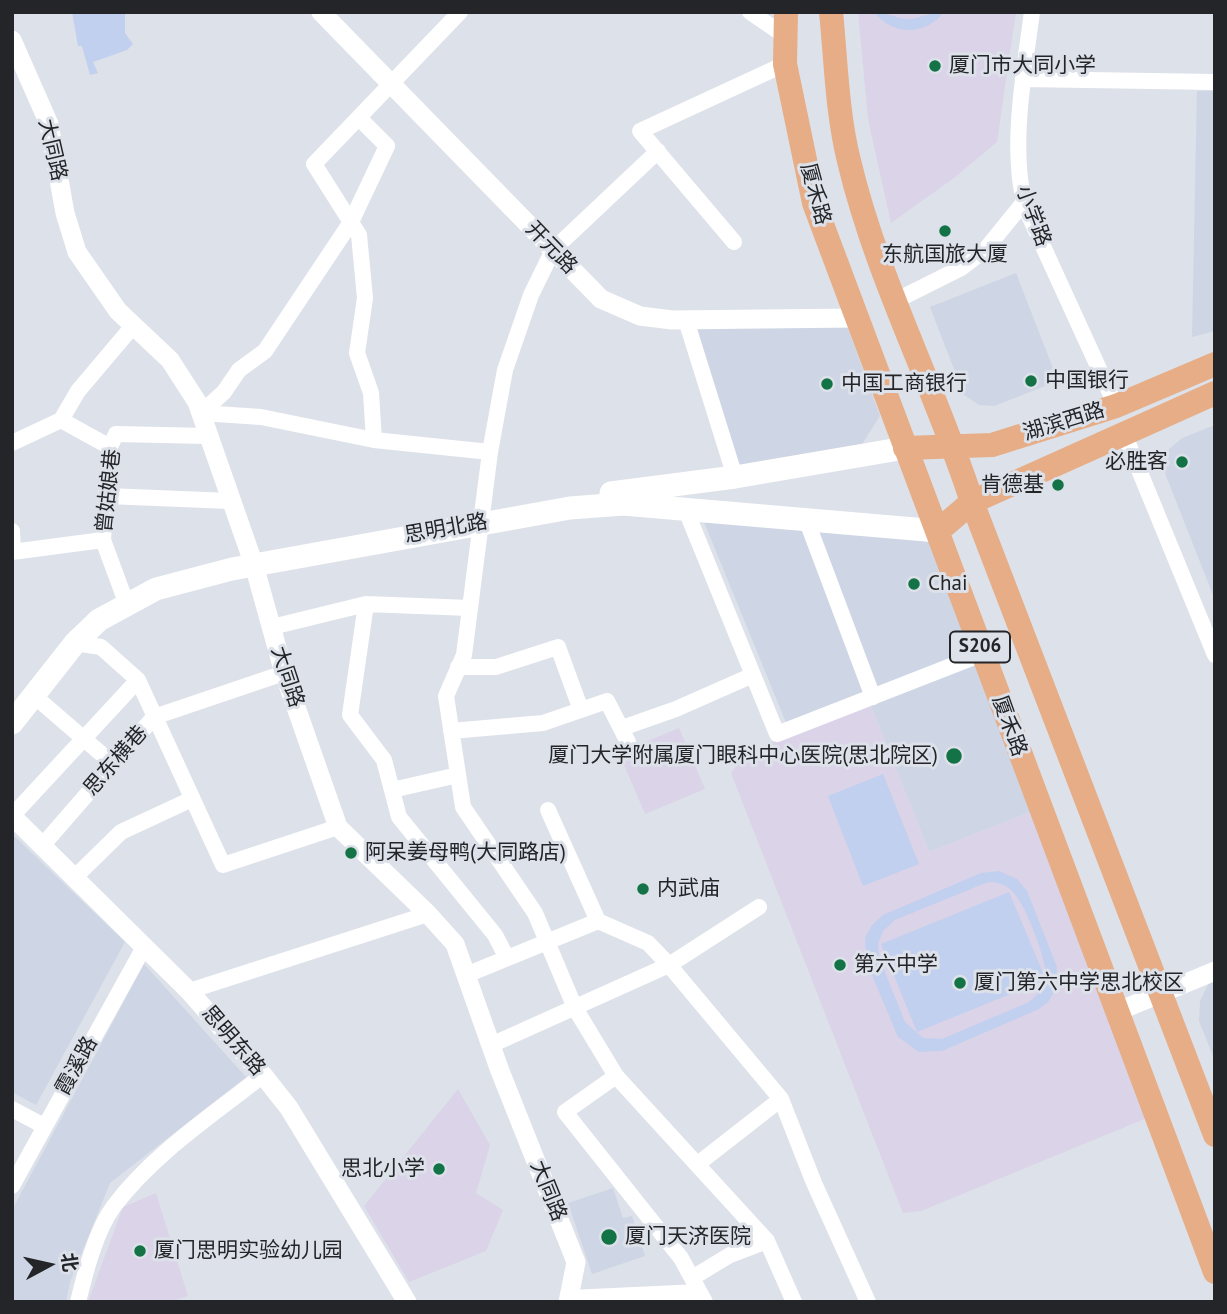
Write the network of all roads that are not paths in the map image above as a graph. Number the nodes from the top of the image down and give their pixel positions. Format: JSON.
{"nodes":[{"id":1,"x":321,"y":12,"type":"edge"},
{"id":2,"x":460,"y":12,"type":"edge"},
{"id":3,"x":750,"y":12,"type":"edge"},
{"id":4,"x":831,"y":12,"type":"edge"},
{"id":5,"x":1032,"y":12,"type":"edge"},
{"id":6,"x":785,"y":24,"type":"edge"},
{"id":7,"x":12,"y":40,"type":"edge"},
{"id":8,"x":785,"y":64,"type":"junction"},
{"id":9,"x":1023,"y":79,"type":"junction"},
{"id":10,"x":1215,"y":82,"type":"edge"},
{"id":11,"x":391,"y":85,"type":"junction"},
{"id":12,"x":359,"y":118,"type":"junction"},
{"id":13,"x":658,"y":151,"type":"junction"},
{"id":14,"x":1024,"y":202,"type":"junction"},
{"id":15,"x":351,"y":222,"type":"junction"},
{"id":16,"x":734,"y":242,"type":"dead end"},
{"id":17,"x":553,"y":250,"type":"junction"},
{"id":18,"x":895,"y":301,"type":"junction"},
{"id":19,"x":855,"y":318,"type":"junction"},
{"id":20,"x":686,"y":320,"type":"junction"},
{"id":21,"x":133,"y":326,"type":"junction"},
{"id":22,"x":1215,"y":364,"type":"edge"},
{"id":23,"x":1215,"y":393,"type":"edge"},
{"id":24,"x":1116,"y":406,"type":"junction"},
{"id":25,"x":201,"y":413,"type":"junction"},
{"id":26,"x":61,"y":420,"type":"junction"},
{"id":27,"x":1123,"y":431,"type":"junction"},
{"id":28,"x":208,"y":436,"type":"junction"},
{"id":29,"x":374,"y":440,"type":"junction"},
{"id":30,"x":12,"y":443,"type":"edge"},
{"id":31,"x":110,"y":447,"type":"junction"},
{"id":32,"x":905,"y":448,"type":"junction"},
{"id":33,"x":955,"y":448,"type":"junction"},
{"id":34,"x":490,"y":452,"type":"junction"},
{"id":35,"x":771,"y":471,"type":"junction"},
{"id":36,"x":735,"y":477,"type":"junction"},
{"id":37,"x":107,"y":496,"type":"junction"},
{"id":38,"x":230,"y":501,"type":"junction"},
{"id":39,"x":972,"y":502,"type":"junction"},
{"id":40,"x":685,"y":508,"type":"junction"},
{"id":41,"x":760,"y":514,"type":"junction"},
{"id":42,"x":481,"y":517,"type":"junction"},
{"id":43,"x":806,"y":519,"type":"junction"},
{"id":44,"x":12,"y":531,"type":"edge"},
{"id":45,"x":938,"y":531,"type":"junction"},
{"id":46,"x":103,"y":540,"type":"junction"},
{"id":47,"x":12,"y":552,"type":"edge"},
{"id":48,"x":253,"y":560,"type":"junction"},
{"id":49,"x":123,"y":594,"type":"junction"},
{"id":50,"x":366,"y":604,"type":"junction"},
{"id":51,"x":470,"y":608,"type":"junction"},
{"id":52,"x":272,"y":627,"type":"junction"},
{"id":53,"x":1211,"y":635,"type":"edge"},
{"id":54,"x":75,"y":643,"type":"junction"},
{"id":55,"x":982,"y":654,"type":"junction"},
{"id":56,"x":1215,"y":655,"type":"edge"},
{"id":57,"x":458,"y":667,"type":"junction"},
{"id":58,"x":285,"y":673,"type":"junction"},
{"id":59,"x":753,"y":675,"type":"junction"},
{"id":60,"x":138,"y":680,"type":"junction"},
{"id":61,"x":32,"y":694,"type":"junction"},
{"id":62,"x":873,"y":696,"type":"junction"},
{"id":63,"x":12,"y":707,"type":"edge"},
{"id":64,"x":581,"y":710,"type":"junction"},
{"id":65,"x":154,"y":717,"type":"junction"},
{"id":66,"x":12,"y":723,"type":"edge"},
{"id":67,"x":451,"y":731,"type":"junction"},
{"id":68,"x":84,"y":738,"type":"junction"},
{"id":69,"x":113,"y":764,"type":"junction"},
{"id":70,"x":458,"y":775,"type":"junction"},
{"id":71,"x":392,"y":790,"type":"junction"},
{"id":72,"x":192,"y":799,"type":"junction"},
{"id":73,"x":548,"y":810,"type":"dead end"},
{"id":74,"x":12,"y":816,"type":"edge"},
{"id":75,"x":338,"y":827,"type":"junction"},
{"id":76,"x":42,"y":846,"type":"junction"},
{"id":77,"x":74,"y":878,"type":"junction"},
{"id":78,"x":759,"y":907,"type":"dead end"},
{"id":79,"x":429,"y":914,"type":"junction"},
{"id":80,"x":598,"y":920,"type":"junction"},
{"id":81,"x":547,"y":942,"type":"junction"},
{"id":82,"x":144,"y":947,"type":"junction"},
{"id":83,"x":507,"y":958,"type":"junction"},
{"id":84,"x":669,"y":965,"type":"junction"},
{"id":85,"x":1215,"y":971,"type":"edge"},
{"id":86,"x":466,"y":975,"type":"junction"},
{"id":87,"x":189,"y":991,"type":"junction"},
{"id":88,"x":1158,"y":993,"type":"junction"},
{"id":89,"x":575,"y":1008,"type":"junction"},
{"id":90,"x":1116,"y":1012,"type":"junction"},
{"id":91,"x":491,"y":1045,"type":"junction"},
{"id":92,"x":263,"y":1074,"type":"junction"},
{"id":93,"x":616,"y":1076,"type":"junction"},
{"id":94,"x":781,"y":1099,"type":"junction"},
{"id":95,"x":12,"y":1109,"type":"edge"},
{"id":96,"x":44,"y":1126,"type":"junction"},
{"id":97,"x":1215,"y":1135,"type":"edge"},
{"id":98,"x":698,"y":1163,"type":"junction"},
{"id":99,"x":12,"y":1186,"type":"edge"},
{"id":100,"x":766,"y":1241,"type":"junction"},
{"id":101,"x":1215,"y":1272,"type":"edge"},
{"id":102,"x":699,"y":1291,"type":"edge"},
{"id":103,"x":569,"y":1300,"type":"edge"},
{"id":104,"x":78,"y":1302,"type":"edge"},
{"id":105,"x":407,"y":1302,"type":"edge"},
{"id":106,"x":794,"y":1302,"type":"edge"},
{"id":107,"x":868,"y":1302,"type":"edge"}],
"edges":[{"from":1,"to":11,"type":"street","name":"开元路"},
{"from":2,"to":11,"type":"street"},
{"from":3,"to":6,"type":"street"},
{"from":4,"to":18,"type":"main road","name":"厦禾路","number":"S206"},
{"from":5,"to":9,"type":"street","name":"小学路"},
{"from":6,"to":8,"type":"main road","name":"厦禾路","number":"S206"},
{"from":7,"to":21,"type":"street","name":"大同路"},
{"from":8,"to":13,"type":"street"},
{"from":8,"to":19,"type":"main road","name":"厦禾路","number":"S206"},
{"from":9,"to":10,"type":"street"},
{"from":9,"to":14,"type":"street","name":"小学路"},
{"from":11,"to":12,"type":"street"},
{"from":11,"to":17,"type":"street","name":"开元路"},
{"from":12,"to":15,"type":"street"},
{"from":12,"to":15,"type":"street"},
{"from":13,"to":16,"type":"street"},
{"from":13,"to":17,"type":"street"},
{"from":14,"to":18,"type":"street"},
{"from":14,"to":24,"type":"street","name":"小学路"},
{"from":15,"to":25,"type":"street"},
{"from":15,"to":29,"type":"street"},
{"from":17,"to":20,"type":"street","name":"开元路"},
{"from":17,"to":34,"type":"street"},
{"from":18,"to":33,"type":"main road","name":"厦禾路","number":"S206"},
{"from":19,"to":20,"type":"street","name":"开元路"},
{"from":19,"to":32,"type":"main road","name":"厦禾路","number":"S206"},
{"from":20,"to":36,"type":"street"},
{"from":21,"to":25,"type":"street","name":"大同路"},
{"from":21,"to":26,"type":"street"},
{"from":22,"to":24,"type":"main road","name":"湖滨西路"},
{"from":23,"to":27,"type":"main road","name":"湖滨西路"},
{"from":24,"to":33,"type":"main road","name":"湖滨西路"},
{"from":25,"to":28,"type":"street","name":"大同路"},
{"from":25,"to":29,"type":"street"},
{"from":26,"to":30,"type":"street"},
{"from":26,"to":31,"type":"street"},
{"from":27,"to":39,"type":"main road","name":"湖滨西路"},
{"from":27,"to":53,"type":"street"},
{"from":28,"to":31,"type":"street","name":"曾姑娘巷"},
{"from":28,"to":38,"type":"street","name":"大同路"},
{"from":29,"to":34,"type":"street"},
{"from":31,"to":37,"type":"street","name":"曾姑娘巷"},
{"from":32,"to":33,"type":"main road","name":"湖滨西路"},
{"from":32,"to":35,"type":"main road","name":"思明北路"},
{"from":32,"to":45,"type":"main road","name":"厦禾路","number":"S206"},
{"from":33,"to":39,"type":"main road","name":"厦禾路","number":"S206"},
{"from":34,"to":42,"type":"street"},
{"from":35,"to":36,"type":"main road","name":"思明北路"},
{"from":35,"to":41,"type":"main road"},
{"from":36,"to":42,"type":"main road","name":"思明北路"},
{"from":37,"to":38,"type":"street"},
{"from":37,"to":46,"type":"street","name":"曾姑娘巷"},
{"from":38,"to":48,"type":"street","name":"大同路"},
{"from":39,"to":45,"type":"main road","name":"湖滨西路"},
{"from":39,"to":88,"type":"main road","name":"厦禾路","number":"S206"},
{"from":40,"to":41,"type":"main road","name":"思明北路"},
{"from":40,"to":42,"type":"main road","name":"思明北路"},
{"from":40,"to":59,"type":"street"},
{"from":41,"to":43,"type":"main road","name":"思明北路"},
{"from":42,"to":48,"type":"main road","name":"思明北路"},
{"from":42,"to":51,"type":"street"},
{"from":43,"to":45,"type":"main road","name":"思明北路"},
{"from":43,"to":62,"type":"street"},
{"from":44,"to":47,"type":"street"},
{"from":45,"to":55,"type":"main road","name":"厦禾路","number":"S206"},
{"from":46,"to":47,"type":"street"},
{"from":46,"to":49,"type":"street","name":"曾姑娘巷"},
{"from":48,"to":49,"type":"main road","name":"思明北路"},
{"from":48,"to":52,"type":"street","name":"大同路"},
{"from":48,"to":54,"type":"main road","name":"思明北路"},
{"from":49,"to":63,"type":"main road","name":"思明北路"},
{"from":50,"to":51,"type":"street"},
{"from":50,"to":52,"type":"street"},
{"from":50,"to":71,"type":"street"},
{"from":51,"to":57,"type":"street"},
{"from":52,"to":58,"type":"street","name":"大同路"},
{"from":53,"to":56,"type":"street"},
{"from":54,"to":60,"type":"street"},
{"from":54,"to":61,"type":"main road","name":"思明北路"},
{"from":55,"to":62,"type":"street"},
{"from":55,"to":90,"type":"main road","name":"厦禾路","number":"S206"},
{"from":57,"to":64,"type":"street"},
{"from":57,"to":67,"type":"street"},
{"from":58,"to":65,"type":"street","name":"思东横巷"},
{"from":58,"to":75,"type":"street","name":"大同路"},
{"from":59,"to":62,"type":"street"},
{"from":59,"to":64,"type":"street"},
{"from":60,"to":65,"type":"street"},
{"from":60,"to":68,"type":"street"},
{"from":61,"to":66,"type":"main road","name":"思明北路"},
{"from":61,"to":68,"type":"street"},
{"from":64,"to":67,"type":"street"},
{"from":65,"to":69,"type":"street","name":"思东横巷"},
{"from":65,"to":72,"type":"street"},
{"from":67,"to":70,"type":"street"},
{"from":68,"to":69,"type":"street"},
{"from":68,"to":74,"type":"street"},
{"from":69,"to":76,"type":"street","name":"思东横巷"},
{"from":70,"to":71,"type":"street"},
{"from":70,"to":81,"type":"street"},
{"from":71,"to":83,"type":"street"},
{"from":72,"to":75,"type":"street"},
{"from":72,"to":77,"type":"street"},
{"from":73,"to":80,"type":"street"},
{"from":74,"to":76,"type":"street","name":"思明东路"},
{"from":75,"to":79,"type":"street","name":"大同路"},
{"from":76,"to":77,"type":"street","name":"思明东路"},
{"from":77,"to":82,"type":"street","name":"思明东路"},
{"from":78,"to":84,"type":"street"},
{"from":79,"to":86,"type":"street","name":"大同路"},
{"from":79,"to":87,"type":"street"},
{"from":80,"to":81,"type":"street"},
{"from":80,"to":84,"type":"street"},
{"from":81,"to":83,"type":"street"},
{"from":81,"to":89,"type":"street"},
{"from":82,"to":87,"type":"street","name":"思明东路"},
{"from":82,"to":96,"type":"street","name":"霞溪路"},
{"from":83,"to":86,"type":"street"},
{"from":84,"to":89,"type":"street"},
{"from":84,"to":94,"type":"street"},
{"from":85,"to":88,"type":"street"},
{"from":86,"to":91,"type":"street","name":"大同路"},
{"from":87,"to":92,"type":"street","name":"思明东路"},
{"from":88,"to":90,"type":"street"},
{"from":88,"to":97,"type":"main road","name":"厦禾路","number":"S206"},
{"from":89,"to":91,"type":"street"},
{"from":89,"to":93,"type":"street"},
{"from":90,"to":101,"type":"main road","name":"厦禾路","number":"S206"},
{"from":91,"to":103,"type":"street","name":"大同路"},
{"from":92,"to":104,"type":"street"},
{"from":92,"to":105,"type":"street","name":"思明东路"},
{"from":93,"to":98,"type":"street"},
{"from":93,"to":102,"type":"street"},
{"from":94,"to":98,"type":"street"},
{"from":94,"to":107,"type":"street"},
{"from":95,"to":96,"type":"street"},
{"from":96,"to":99,"type":"street","name":"霞溪路"},
{"from":98,"to":100,"type":"street"},
{"from":100,"to":102,"type":"street"},
{"from":100,"to":106,"type":"street"},
{"from":102,"to":103,"type":"street"}]}
